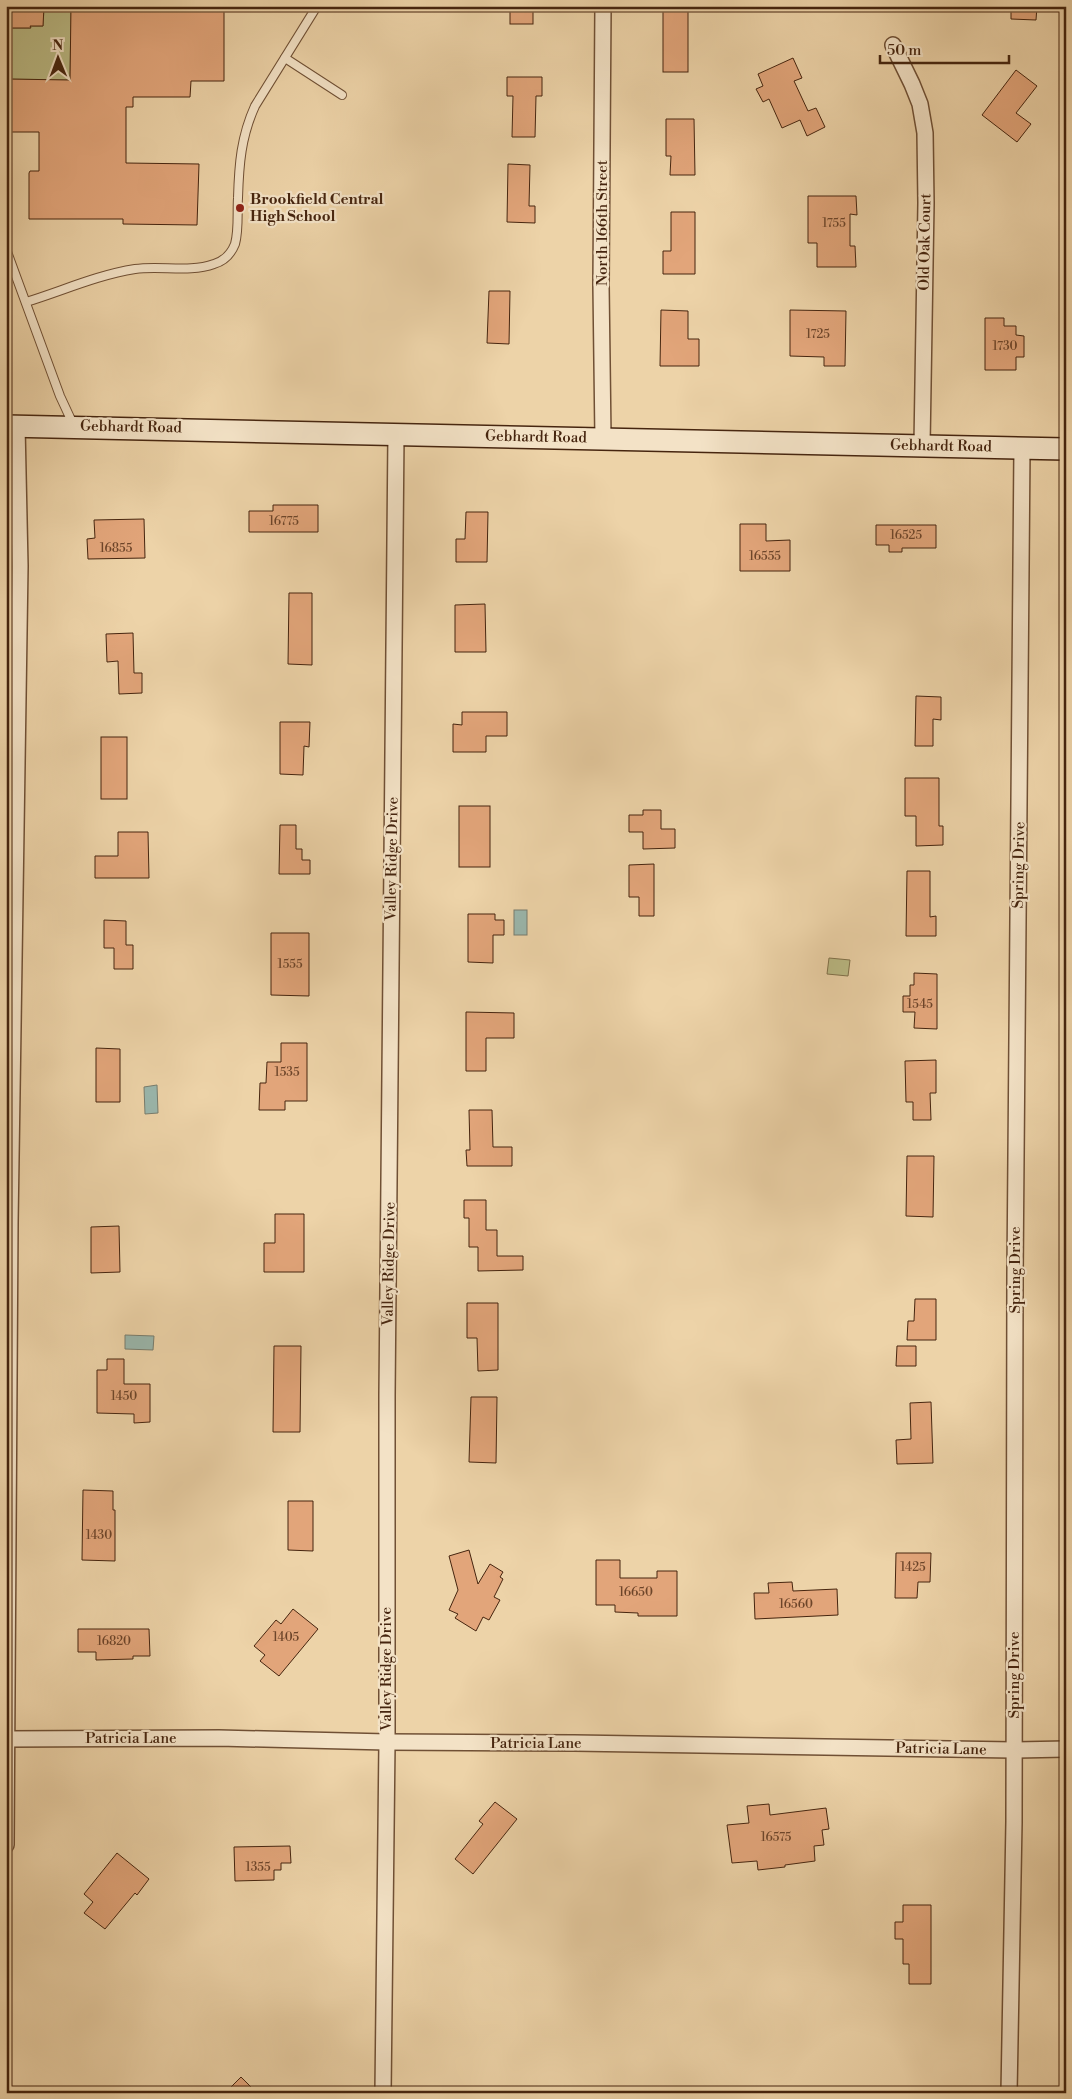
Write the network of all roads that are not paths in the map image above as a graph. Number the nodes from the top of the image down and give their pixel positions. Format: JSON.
{"nodes":[{"id":1,"x":317,"y":6,"type":"edge"},
{"id":2,"x":603,"y":6,"type":"edge"},
{"id":3,"x":893,"y":45,"type":"dead end"},
{"id":4,"x":285,"y":58,"type":"junction"},
{"id":5,"x":342,"y":95,"type":"dead end"},
{"id":6,"x":6,"y":249,"type":"edge"},
{"id":7,"x":26,"y":302,"type":"junction"},
{"id":8,"x":12,"y":426,"type":"edge"},
{"id":9,"x":74,"y":426,"type":"junction"},
{"id":10,"x":396,"y":434,"type":"junction"},
{"id":11,"x":603,"y":439,"type":"junction"},
{"id":12,"x":922,"y":445,"type":"junction"},
{"id":13,"x":1022,"y":448,"type":"junction"},
{"id":14,"x":1066,"y":449,"type":"edge"},
{"id":15,"x":8,"y":1223,"type":"edge"},
{"id":16,"x":7,"y":1739,"type":"edge"},
{"id":17,"x":387,"y":1742,"type":"junction"},
{"id":18,"x":1066,"y":1748,"type":"edge"},
{"id":19,"x":1013,"y":1750,"type":"junction"},
{"id":20,"x":6,"y":1845,"type":"edge"},
{"id":21,"x":382,"y":2093,"type":"edge"},
{"id":22,"x":1009,"y":2093,"type":"edge"}],
"edges":[{"from":1,"to":4,"type":"lane"},
{"from":2,"to":11,"type":"street","name":"North 166th Street"},
{"from":3,"to":12,"type":"street","name":"Old Oak Court"},
{"from":4,"to":5,"type":"lane"},
{"from":4,"to":7,"type":"lane"},
{"from":6,"to":7,"type":"lane"},
{"from":7,"to":9,"type":"lane"},
{"from":8,"to":9,"type":"street","name":"Gebhardt Road"},
{"from":8,"to":15,"type":"street"},
{"from":9,"to":10,"type":"street","name":"Gebhardt Road"},
{"from":10,"to":11,"type":"street","name":"Gebhardt Road"},
{"from":10,"to":17,"type":"street","name":"Valley Ridge Drive"},
{"from":11,"to":12,"type":"street","name":"Gebhardt Road"},
{"from":12,"to":13,"type":"street","name":"Gebhardt Road"},
{"from":13,"to":14,"type":"street","name":"Gebhardt Road"},
{"from":13,"to":19,"type":"street","name":"Spring Drive"},
{"from":15,"to":16,"type":"street"},
{"from":16,"to":17,"type":"street","name":"Patricia Lane"},
{"from":16,"to":20,"type":"street"},
{"from":17,"to":19,"type":"street","name":"Patricia Lane"},
{"from":17,"to":21,"type":"street","name":"Valley Ridge Drive"},
{"from":18,"to":19,"type":"street","name":"Patricia Lane"},
{"from":19,"to":22,"type":"street","name":"Spring Drive"}]}
